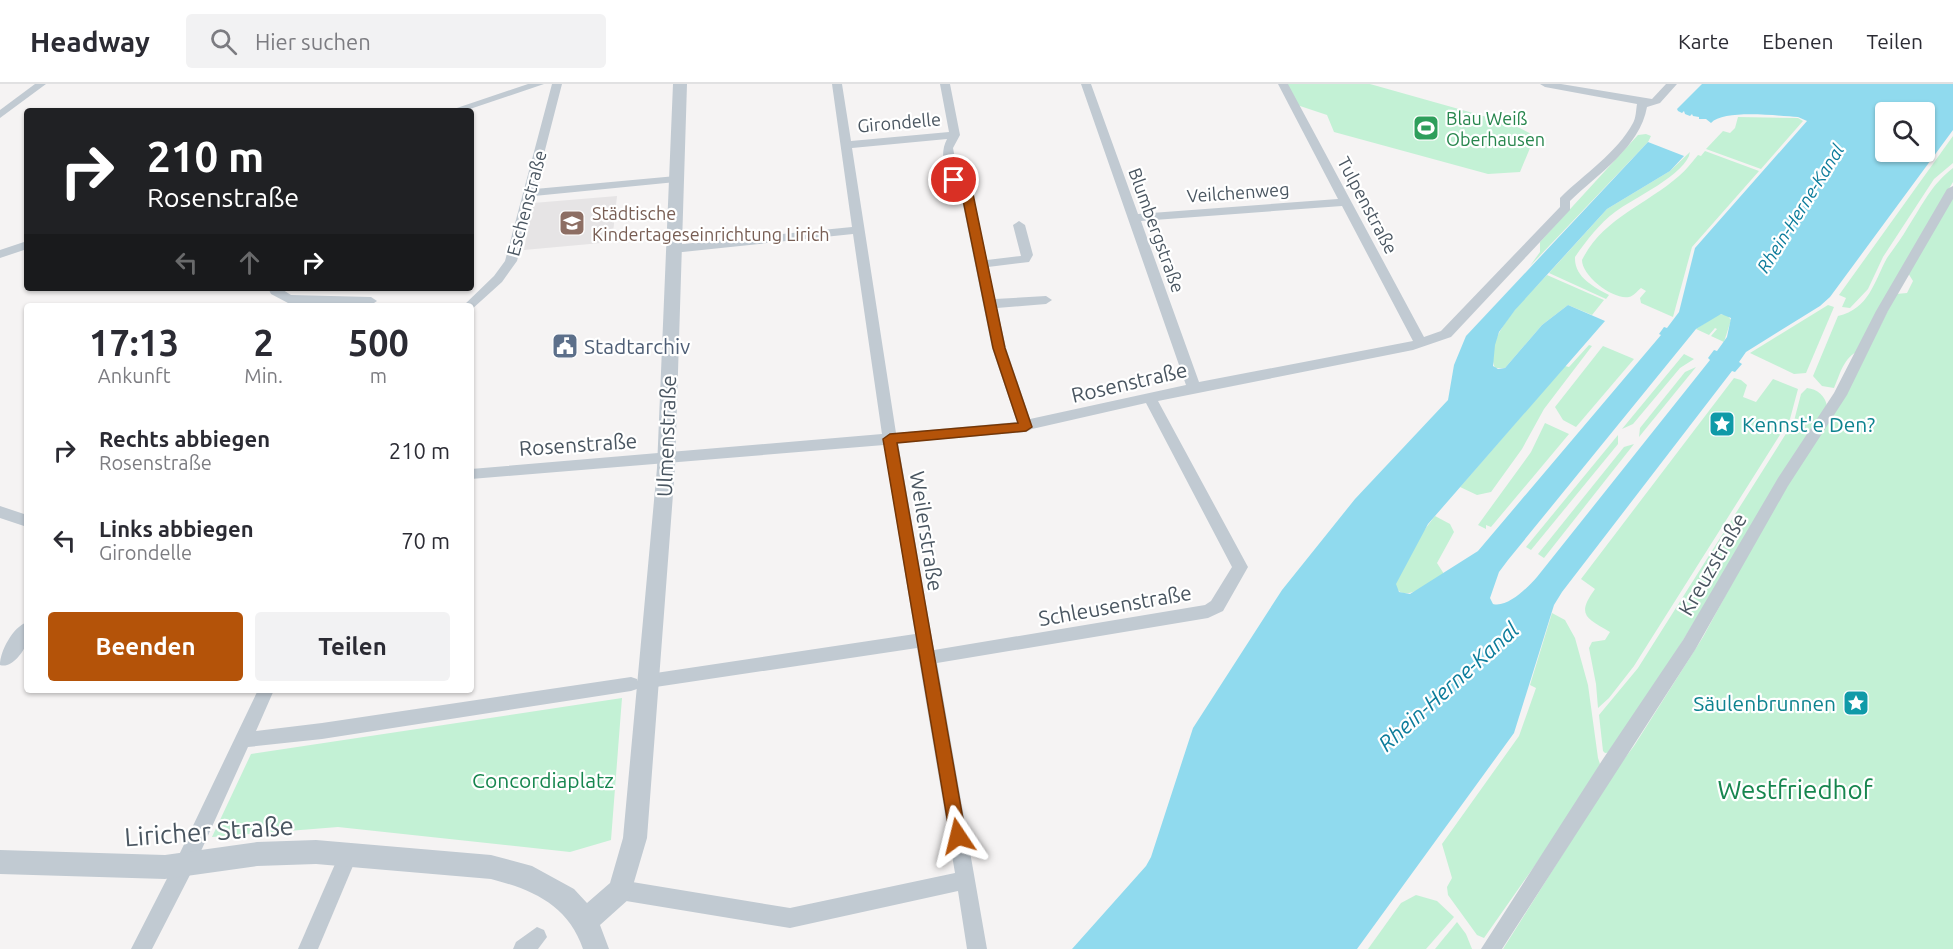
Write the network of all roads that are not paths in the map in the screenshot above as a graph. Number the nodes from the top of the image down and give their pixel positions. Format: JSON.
{"nodes":[{"id":1,"x":41,"y":84,"type":"edge"},
{"id":2,"x":539,"y":84,"type":"edge"},
{"id":3,"x":557,"y":84,"type":"edge"},
{"id":4,"x":680,"y":84,"type":"edge"},
{"id":5,"x":837,"y":84,"type":"edge"},
{"id":6,"x":945,"y":84,"type":"edge"},
{"id":7,"x":1086,"y":84,"type":"edge"},
{"id":8,"x":1283,"y":84,"type":"edge"},
{"id":9,"x":1545,"y":84,"type":"edge"},
{"id":10,"x":1672,"y":84,"type":"edge"},
{"id":11,"x":1651,"y":102,"type":"junction"},
{"id":12,"x":463,"y":108,"type":"edge"},
{"id":13,"x":0,"y":115,"type":"edge"},
{"id":14,"x":955,"y":135,"type":"junction"},
{"id":15,"x":846,"y":145,"type":"junction"},
{"id":16,"x":676,"y":179,"type":"junction"},
{"id":17,"x":1953,"y":189,"type":"edge"},
{"id":18,"x":528,"y":193,"type":"junction"},
{"id":19,"x":1346,"y":202,"type":"junction"},
{"id":20,"x":1134,"y":218,"type":"junction"},
{"id":21,"x":1019,"y":225,"type":"dead end"},
{"id":22,"x":859,"y":230,"type":"junction"},
{"id":23,"x":24,"y":246,"type":"edge"},
{"id":24,"x":674,"y":249,"type":"junction"},
{"id":25,"x":0,"y":254,"type":"edge"},
{"id":26,"x":982,"y":264,"type":"junction"},
{"id":27,"x":275,"y":291,"type":"edge"},
{"id":28,"x":1046,"y":300,"type":"dead end"},
{"id":29,"x":371,"y":301,"type":"dead end"},
{"id":30,"x":472,"y":303,"type":"edge"},
{"id":31,"x":990,"y":304,"type":"junction"},
{"id":32,"x":1420,"y":342,"type":"junction"},
{"id":33,"x":1194,"y":388,"type":"junction"},
{"id":34,"x":1150,"y":398,"type":"junction"},
{"id":35,"x":1026,"y":427,"type":"junction"},
{"id":36,"x":890,"y":439,"type":"junction"},
{"id":37,"x":664,"y":459,"type":"junction"},
{"id":38,"x":474,"y":474,"type":"edge"},
{"id":39,"x":0,"y":512,"type":"edge"},
{"id":40,"x":24,"y":520,"type":"edge"},
{"id":41,"x":24,"y":633,"type":"edge"},
{"id":42,"x":923,"y":640,"type":"junction"},
{"id":43,"x":927,"y":658,"type":"junction"},
{"id":44,"x":5,"y":660,"type":"dead end"},
{"id":45,"x":640,"y":682,"type":"junction"},
{"id":46,"x":265,"y":693,"type":"edge"},
{"id":47,"x":242,"y":740,"type":"junction"},
{"id":48,"x":349,"y":854,"type":"junction"},
{"id":49,"x":0,"y":862,"type":"edge"},
{"id":50,"x":185,"y":864,"type":"junction"},
{"id":51,"x":966,"y":880,"type":"junction"},
{"id":52,"x":620,"y":890,"type":"junction"},
{"id":53,"x":586,"y":921,"type":"junction"},
{"id":54,"x":141,"y":949,"type":"edge"},
{"id":55,"x":308,"y":949,"type":"edge"},
{"id":56,"x":596,"y":949,"type":"edge"},
{"id":57,"x":977,"y":949,"type":"edge"},
{"id":58,"x":1491,"y":949,"type":"edge"}],
"edges":[{"from":1,"to":13,"type":"street"},
{"from":2,"to":12,"type":"street"},
{"from":3,"to":18,"type":"street","name":"Eschenstraße"},
{"from":4,"to":16,"type":"street","name":"Ulmenstraße"},
{"from":5,"to":15,"type":"street","name":"Weilerstraße"},
{"from":6,"to":14,"type":"street","name":"Girondelle"},
{"from":7,"to":20,"type":"street","name":"Blumbergstraße"},
{"from":8,"to":19,"type":"street","name":"Tulpenstraße"},
{"from":9,"to":11,"type":"street"},
{"from":10,"to":11,"type":"street","name":"Rosenstraße"},
{"from":11,"to":32,"type":"street","name":"Rosenstraße"},
{"from":14,"to":15,"type":"street","name":"Girondelle"},
{"from":14,"to":26,"type":"street","name":"Girondelle"},
{"from":15,"to":22,"type":"street","name":"Weilerstraße"},
{"from":16,"to":18,"type":"street"},
{"from":16,"to":24,"type":"street","name":"Ulmenstraße"},
{"from":17,"to":58,"type":"street","name":"Kreuzstraße"},
{"from":18,"to":30,"type":"street","name":"Eschenstraße"},
{"from":19,"to":20,"type":"street","name":"Veilchenweg"},
{"from":19,"to":32,"type":"street","name":"Tulpenstraße"},
{"from":20,"to":33,"type":"street","name":"Blumbergstraße"},
{"from":21,"to":26,"type":"street"},
{"from":22,"to":24,"type":"street"},
{"from":22,"to":36,"type":"street","name":"Weilerstraße"},
{"from":23,"to":25,"type":"street"},
{"from":24,"to":37,"type":"street","name":"Ulmenstraße"},
{"from":26,"to":31,"type":"street","name":"Girondelle"},
{"from":27,"to":29,"type":"street"},
{"from":28,"to":31,"type":"street"},
{"from":31,"to":35,"type":"street","name":"Girondelle"},
{"from":32,"to":33,"type":"street","name":"Rosenstraße"},
{"from":33,"to":34,"type":"street","name":"Rosenstraße"},
{"from":34,"to":35,"type":"street","name":"Rosenstraße"},
{"from":34,"to":43,"type":"street","name":"Schleusenstraße"},
{"from":35,"to":36,"type":"street","name":"Rosenstraße"},
{"from":36,"to":37,"type":"street","name":"Rosenstraße"},
{"from":36,"to":42,"type":"street","name":"Weilerstraße"},
{"from":37,"to":38,"type":"street","name":"Rosenstraße"},
{"from":37,"to":45,"type":"street","name":"Ulmenstraße"},
{"from":39,"to":40,"type":"street"},
{"from":41,"to":44,"type":"street"},
{"from":42,"to":43,"type":"street","name":"Weilerstraße"},
{"from":42,"to":45,"type":"street"},
{"from":43,"to":51,"type":"street","name":"Weilerstraße"},
{"from":45,"to":47,"type":"street"},
{"from":45,"to":52,"type":"street","name":"Ulmenstraße"},
{"from":46,"to":47,"type":"street"},
{"from":47,"to":50,"type":"street"},
{"from":48,"to":50,"type":"street","name":"Liricher Straße"},
{"from":48,"to":53,"type":"street","name":"Liricher Straße"},
{"from":48,"to":55,"type":"street"},
{"from":49,"to":50,"type":"street","name":"Liricher Straße"},
{"from":50,"to":54,"type":"street"},
{"from":51,"to":52,"type":"street"},
{"from":51,"to":57,"type":"street","name":"Weilerstraße"},
{"from":52,"to":53,"type":"street"},
{"from":53,"to":56,"type":"street"}]}
